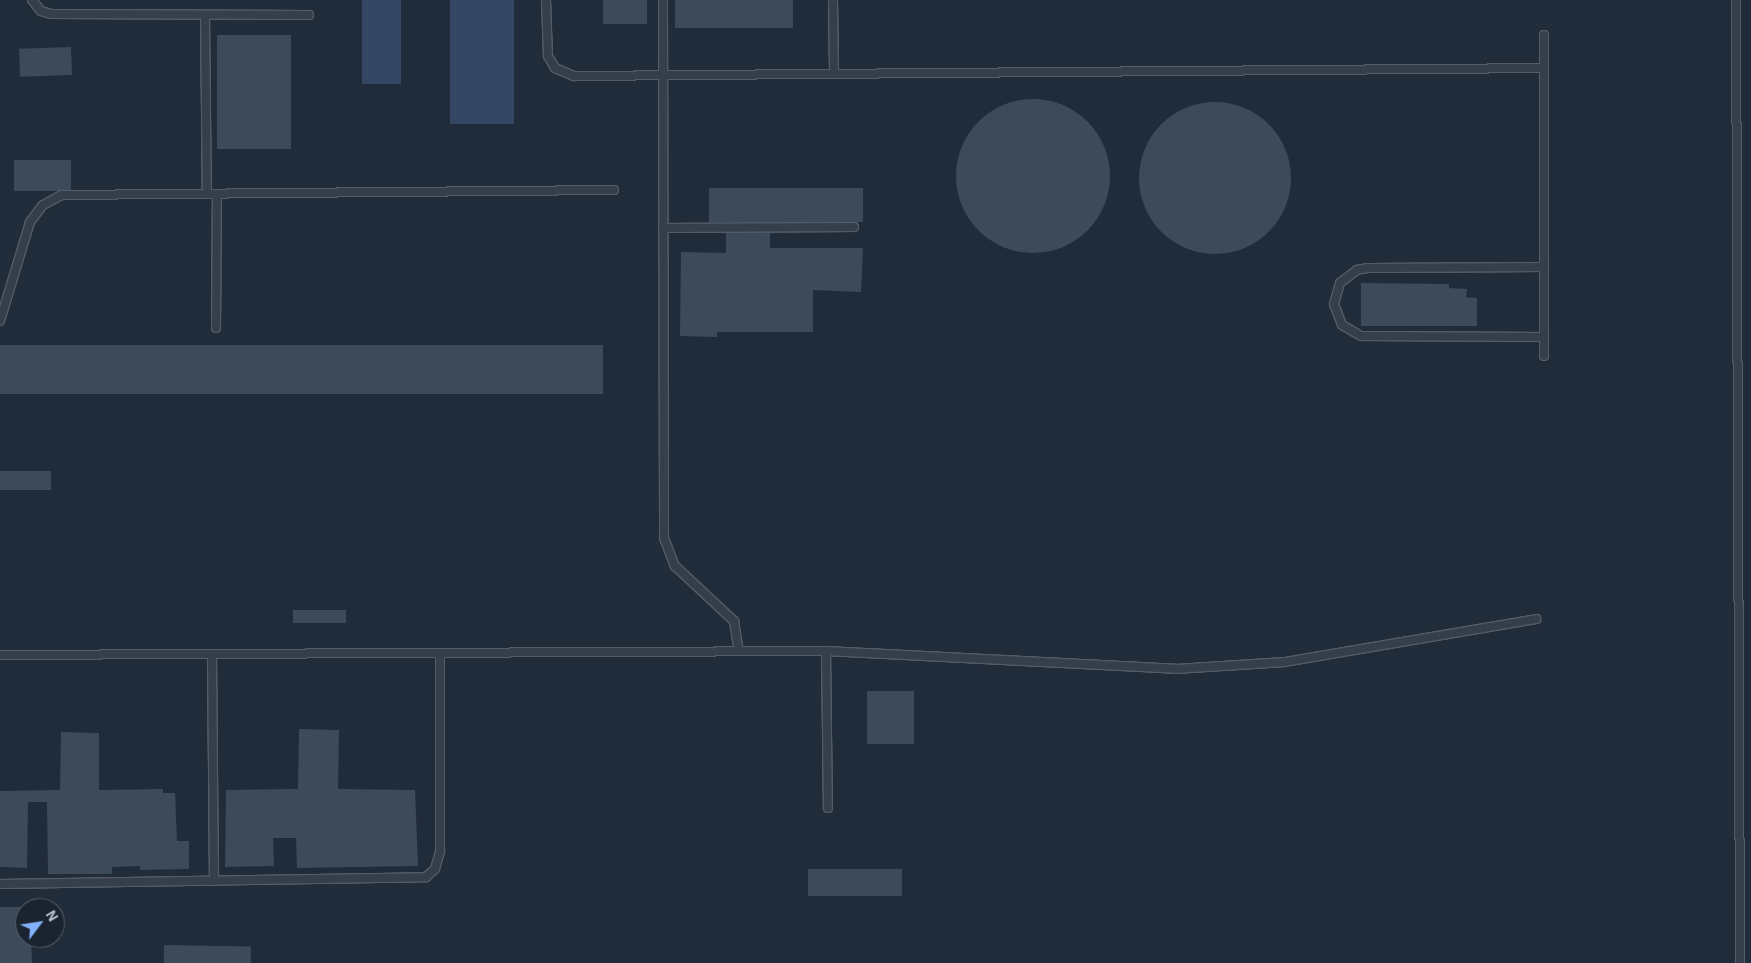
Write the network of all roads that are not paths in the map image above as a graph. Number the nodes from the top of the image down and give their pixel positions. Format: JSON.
{"nodes":[{"id":1,"x":32,"y":0,"type":"edge"},
{"id":2,"x":546,"y":0,"type":"edge"},
{"id":3,"x":663,"y":0,"type":"edge"},
{"id":4,"x":833,"y":0,"type":"edge"},
{"id":5,"x":1736,"y":0,"type":"edge"},
{"id":6,"x":309,"y":14,"type":"dead end"},
{"id":7,"x":205,"y":16,"type":"junction"},
{"id":8,"x":1544,"y":35,"type":"dead end"},
{"id":9,"x":1543,"y":68,"type":"junction"},
{"id":10,"x":834,"y":74,"type":"junction"},
{"id":11,"x":663,"y":75,"type":"junction"},
{"id":12,"x":614,"y":190,"type":"dead end"},
{"id":13,"x":207,"y":194,"type":"junction"},
{"id":14,"x":217,"y":194,"type":"junction"},
{"id":15,"x":854,"y":227,"type":"dead end"},
{"id":16,"x":662,"y":228,"type":"junction"},
{"id":17,"x":1544,"y":267,"type":"junction"},
{"id":18,"x":0,"y":322,"type":"edge"},
{"id":19,"x":216,"y":328,"type":"dead end"},
{"id":20,"x":1544,"y":337,"type":"junction"},
{"id":21,"x":1544,"y":356,"type":"dead end"},
{"id":22,"x":1536,"y":619,"type":"dead end"},
{"id":23,"x":739,"y":651,"type":"junction"},
{"id":24,"x":826,"y":651,"type":"junction"},
{"id":25,"x":0,"y":655,"type":"edge"},
{"id":26,"x":440,"y":655,"type":"junction"},
{"id":27,"x":212,"y":656,"type":"junction"},
{"id":28,"x":828,"y":808,"type":"dead end"},
{"id":29,"x":214,"y":881,"type":"junction"},
{"id":30,"x":0,"y":884,"type":"edge"},
{"id":31,"x":1740,"y":963,"type":"edge"}],
"edges":[{"from":1,"to":7,"type":"lane"},
{"from":2,"to":11,"type":"lane"},
{"from":3,"to":11,"type":"lane"},
{"from":4,"to":10,"type":"lane"},
{"from":5,"to":31,"type":"lane"},
{"from":6,"to":7,"type":"lane"},
{"from":7,"to":13,"type":"lane"},
{"from":8,"to":9,"type":"lane"},
{"from":9,"to":10,"type":"lane"},
{"from":9,"to":17,"type":"lane"},
{"from":10,"to":11,"type":"lane"},
{"from":11,"to":16,"type":"lane"},
{"from":12,"to":14,"type":"lane"},
{"from":13,"to":14,"type":"lane"},
{"from":13,"to":18,"type":"lane"},
{"from":14,"to":19,"type":"lane"},
{"from":15,"to":16,"type":"lane"},
{"from":16,"to":23,"type":"lane"},
{"from":17,"to":20,"type":"lane"},
{"from":17,"to":20,"type":"lane"},
{"from":20,"to":21,"type":"lane"},
{"from":22,"to":24,"type":"lane"},
{"from":23,"to":24,"type":"lane"},
{"from":23,"to":26,"type":"lane"},
{"from":24,"to":28,"type":"lane"},
{"from":25,"to":27,"type":"lane"},
{"from":26,"to":27,"type":"lane"},
{"from":26,"to":29,"type":"lane"},
{"from":27,"to":29,"type":"lane"},
{"from":29,"to":30,"type":"lane"}]}
